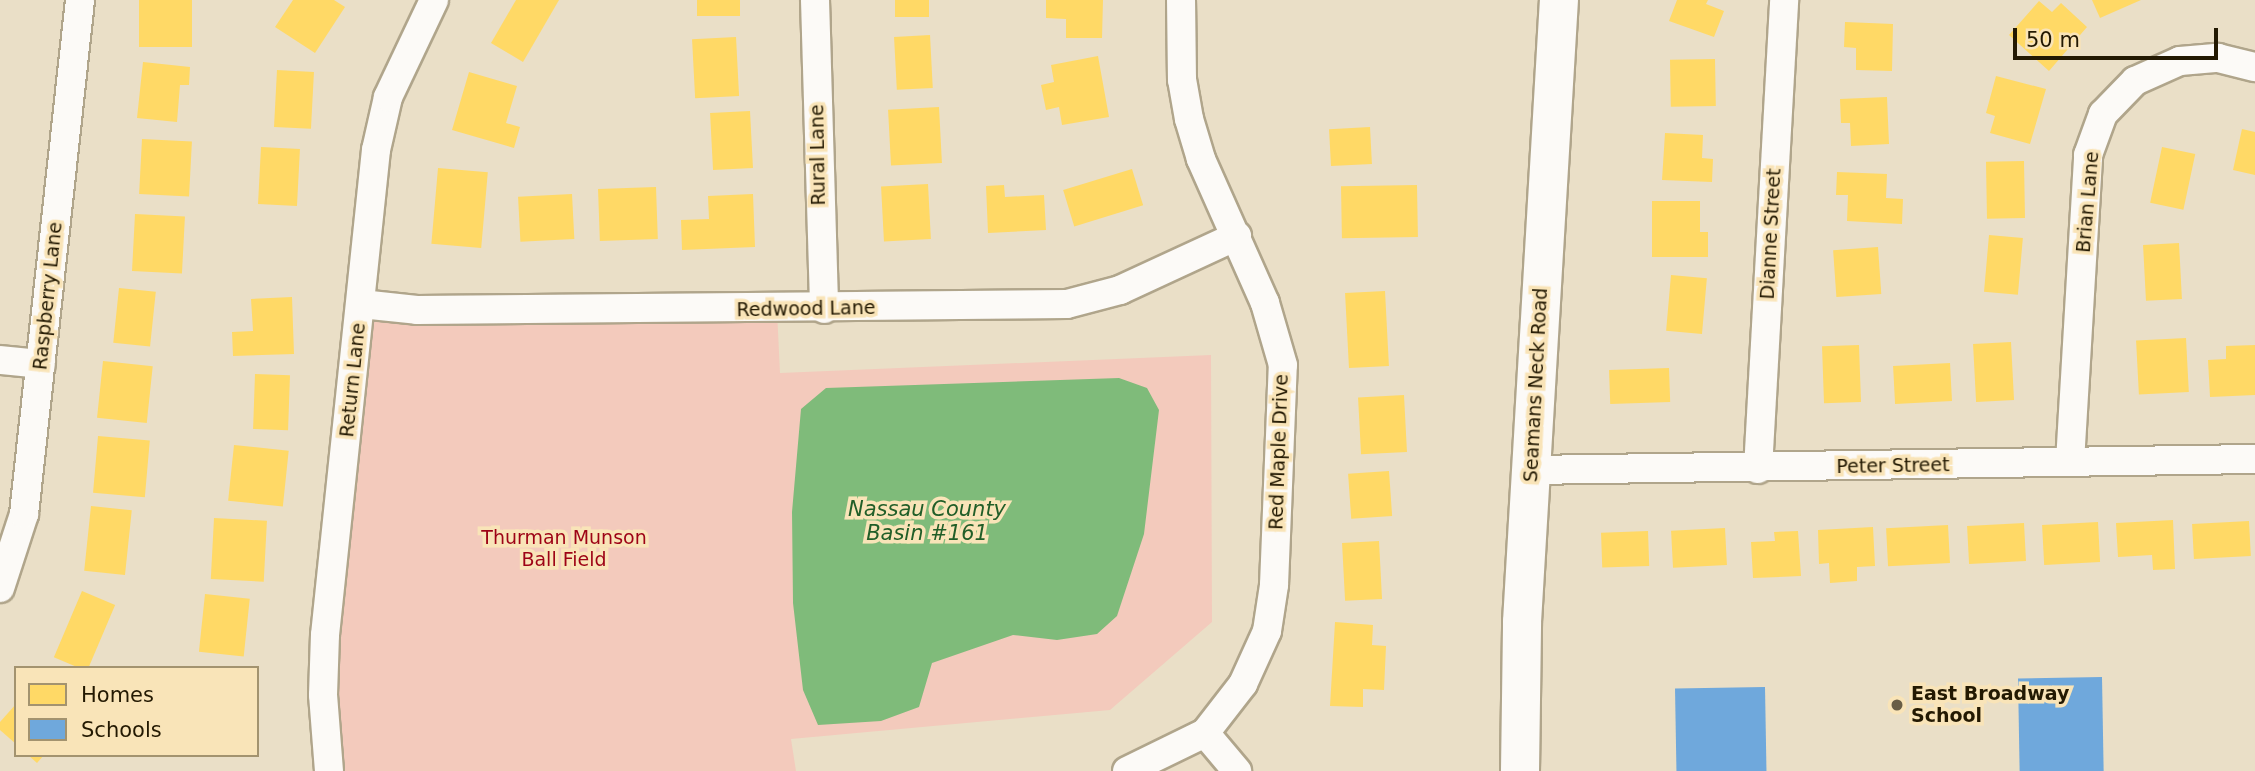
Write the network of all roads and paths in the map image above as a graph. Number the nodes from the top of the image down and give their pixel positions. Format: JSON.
{"nodes":[{"id":1,"x":80,"y":0,"type":"edge"},
{"id":2,"x":434,"y":0,"type":"edge"},
{"id":3,"x":816,"y":0,"type":"edge"},
{"id":4,"x":1181,"y":0,"type":"edge"},
{"id":5,"x":1559,"y":0,"type":"edge"},
{"id":6,"x":1784,"y":0,"type":"edge"},
{"id":7,"x":2255,"y":67,"type":"edge"},
{"id":8,"x":1237,"y":236,"type":"junction"},
{"id":9,"x":361,"y":304,"type":"junction"},
{"id":10,"x":824,"y":309,"type":"junction"},
{"id":11,"x":0,"y":360,"type":"edge"},
{"id":12,"x":41,"y":364,"type":"junction"},
{"id":13,"x":2255,"y":459,"type":"edge"},
{"id":14,"x":2070,"y":462,"type":"junction"},
{"id":15,"x":1758,"y":469,"type":"junction"},
{"id":16,"x":1531,"y":470,"type":"junction"},
{"id":17,"x":0,"y":588,"type":"edge"},
{"id":18,"x":1205,"y":733,"type":"junction"},
{"id":19,"x":329,"y":771,"type":"edge"},
{"id":20,"x":1127,"y":771,"type":"edge"},
{"id":21,"x":1237,"y":771,"type":"edge"},
{"id":22,"x":1520,"y":771,"type":"edge"}],
"edges":[{"from":1,"to":12,"type":"street","name":"Raspberry Lane"},
{"from":2,"to":9,"type":"street","name":"Return Lane"},
{"from":3,"to":10,"type":"street","name":"Rural Lane"},
{"from":4,"to":8,"type":"street","name":"Red Maple Drive"},
{"from":5,"to":16,"type":"main road","name":"Seamans Neck Road"},
{"from":6,"to":15,"type":"street","name":"Dianne Street"},
{"from":7,"to":14,"type":"street","name":"Brian Lane"},
{"from":8,"to":10,"type":"street","name":"Redwood Lane"},
{"from":8,"to":18,"type":"street","name":"Red Maple Drive"},
{"from":9,"to":10,"type":"street","name":"Redwood Lane"},
{"from":9,"to":19,"type":"street","name":"Return Lane"},
{"from":11,"to":12,"type":"street"},
{"from":12,"to":17,"type":"street","name":"Raspberry Lane"},
{"from":13,"to":14,"type":"street","name":"Peter Street"},
{"from":14,"to":15,"type":"street","name":"Peter Street"},
{"from":15,"to":16,"type":"street","name":"Peter Street"},
{"from":16,"to":22,"type":"main road","name":"Seamans Neck Road"},
{"from":18,"to":20,"type":"street","name":"Red Maple Drive"},
{"from":18,"to":21,"type":"street"}]}
